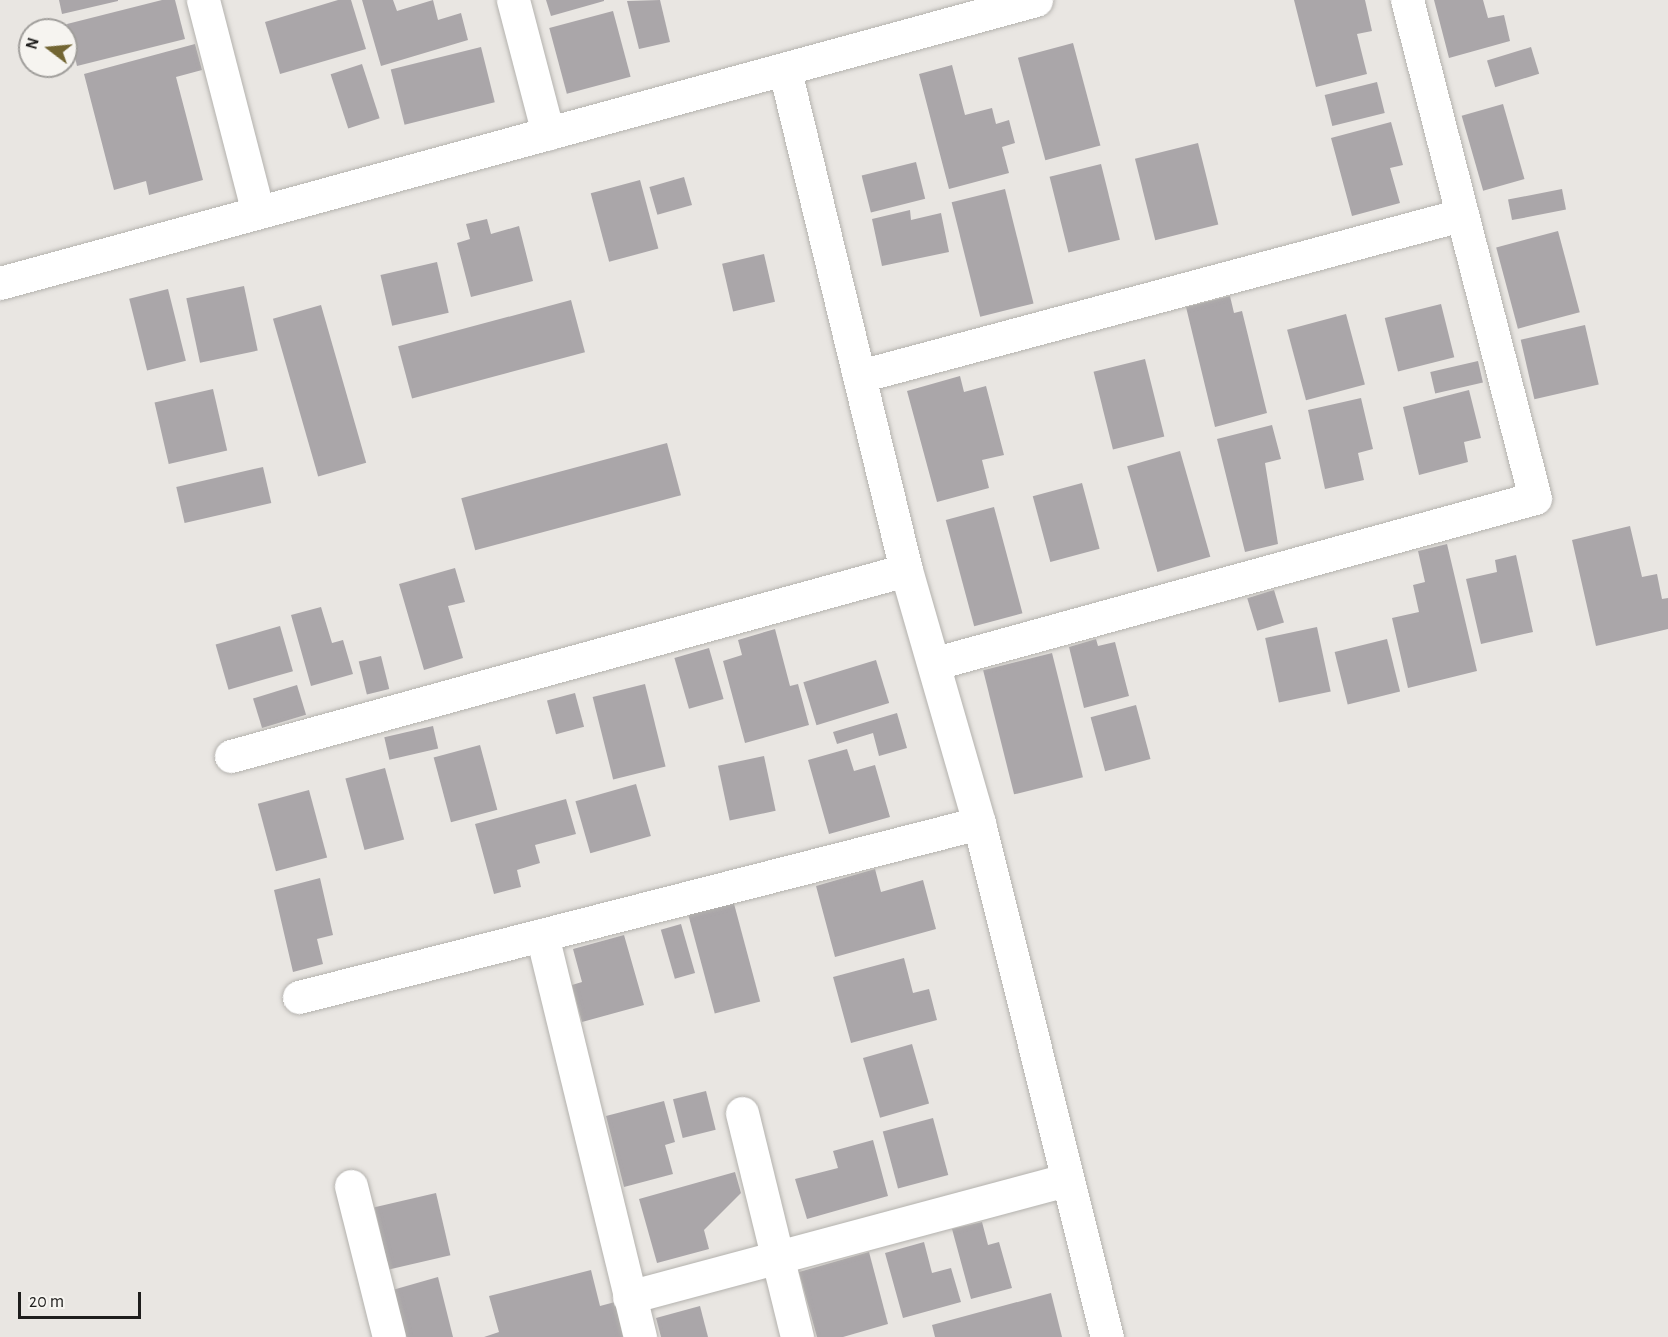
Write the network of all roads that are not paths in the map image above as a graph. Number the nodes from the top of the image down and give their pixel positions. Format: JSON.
{"nodes":[{"id":1,"x":203,"y":0,"type":"edge"},
{"id":2,"x":513,"y":0,"type":"edge"},
{"id":3,"x":1036,"y":0,"type":"edge"},
{"id":4,"x":1407,"y":0,"type":"edge"},
{"id":5,"x":784,"y":71,"type":"junction"},
{"id":6,"x":548,"y":133,"type":"junction"},
{"id":7,"x":258,"y":212,"type":"junction"},
{"id":8,"x":1461,"y":215,"type":"junction"},
{"id":9,"x":0,"y":283,"type":"edge"},
{"id":10,"x":860,"y":376,"type":"junction"},
{"id":11,"x":906,"y":570,"type":"junction"},
{"id":12,"x":936,"y":663,"type":"junction"},
{"id":13,"x":231,"y":756,"type":"dead end"},
{"id":14,"x":979,"y":823,"type":"junction"},
{"id":15,"x":542,"y":935,"type":"junction"},
{"id":16,"x":299,"y":997,"type":"dead end"},
{"id":17,"x":742,"y":1113,"type":"dead end"},
{"id":18,"x":1065,"y":1180,"type":"junction"},
{"id":19,"x":351,"y":1186,"type":"dead end"},
{"id":20,"x":775,"y":1254,"type":"junction"},
{"id":21,"x":629,"y":1298,"type":"junction"},
{"id":22,"x":389,"y":1337,"type":"edge"},
{"id":23,"x":640,"y":1337,"type":"edge"},
{"id":24,"x":797,"y":1337,"type":"edge"},
{"id":25,"x":1107,"y":1337,"type":"edge"}],
"edges":[{"from":1,"to":7,"type":"street"},
{"from":2,"to":6,"type":"street"},
{"from":3,"to":5,"type":"street"},
{"from":4,"to":8,"type":"street"},
{"from":5,"to":6,"type":"street"},
{"from":5,"to":10,"type":"street"},
{"from":6,"to":7,"type":"street"},
{"from":7,"to":9,"type":"street"},
{"from":8,"to":10,"type":"street"},
{"from":8,"to":12,"type":"street"},
{"from":10,"to":11,"type":"street"},
{"from":11,"to":12,"type":"street"},
{"from":11,"to":13,"type":"street"},
{"from":12,"to":14,"type":"street"},
{"from":14,"to":15,"type":"street"},
{"from":14,"to":18,"type":"street"},
{"from":15,"to":16,"type":"street"},
{"from":15,"to":21,"type":"street"},
{"from":17,"to":20,"type":"street"},
{"from":18,"to":20,"type":"street"},
{"from":18,"to":25,"type":"street"},
{"from":19,"to":22,"type":"street"},
{"from":20,"to":21,"type":"street"},
{"from":20,"to":24,"type":"street"},
{"from":21,"to":23,"type":"street"}]}
